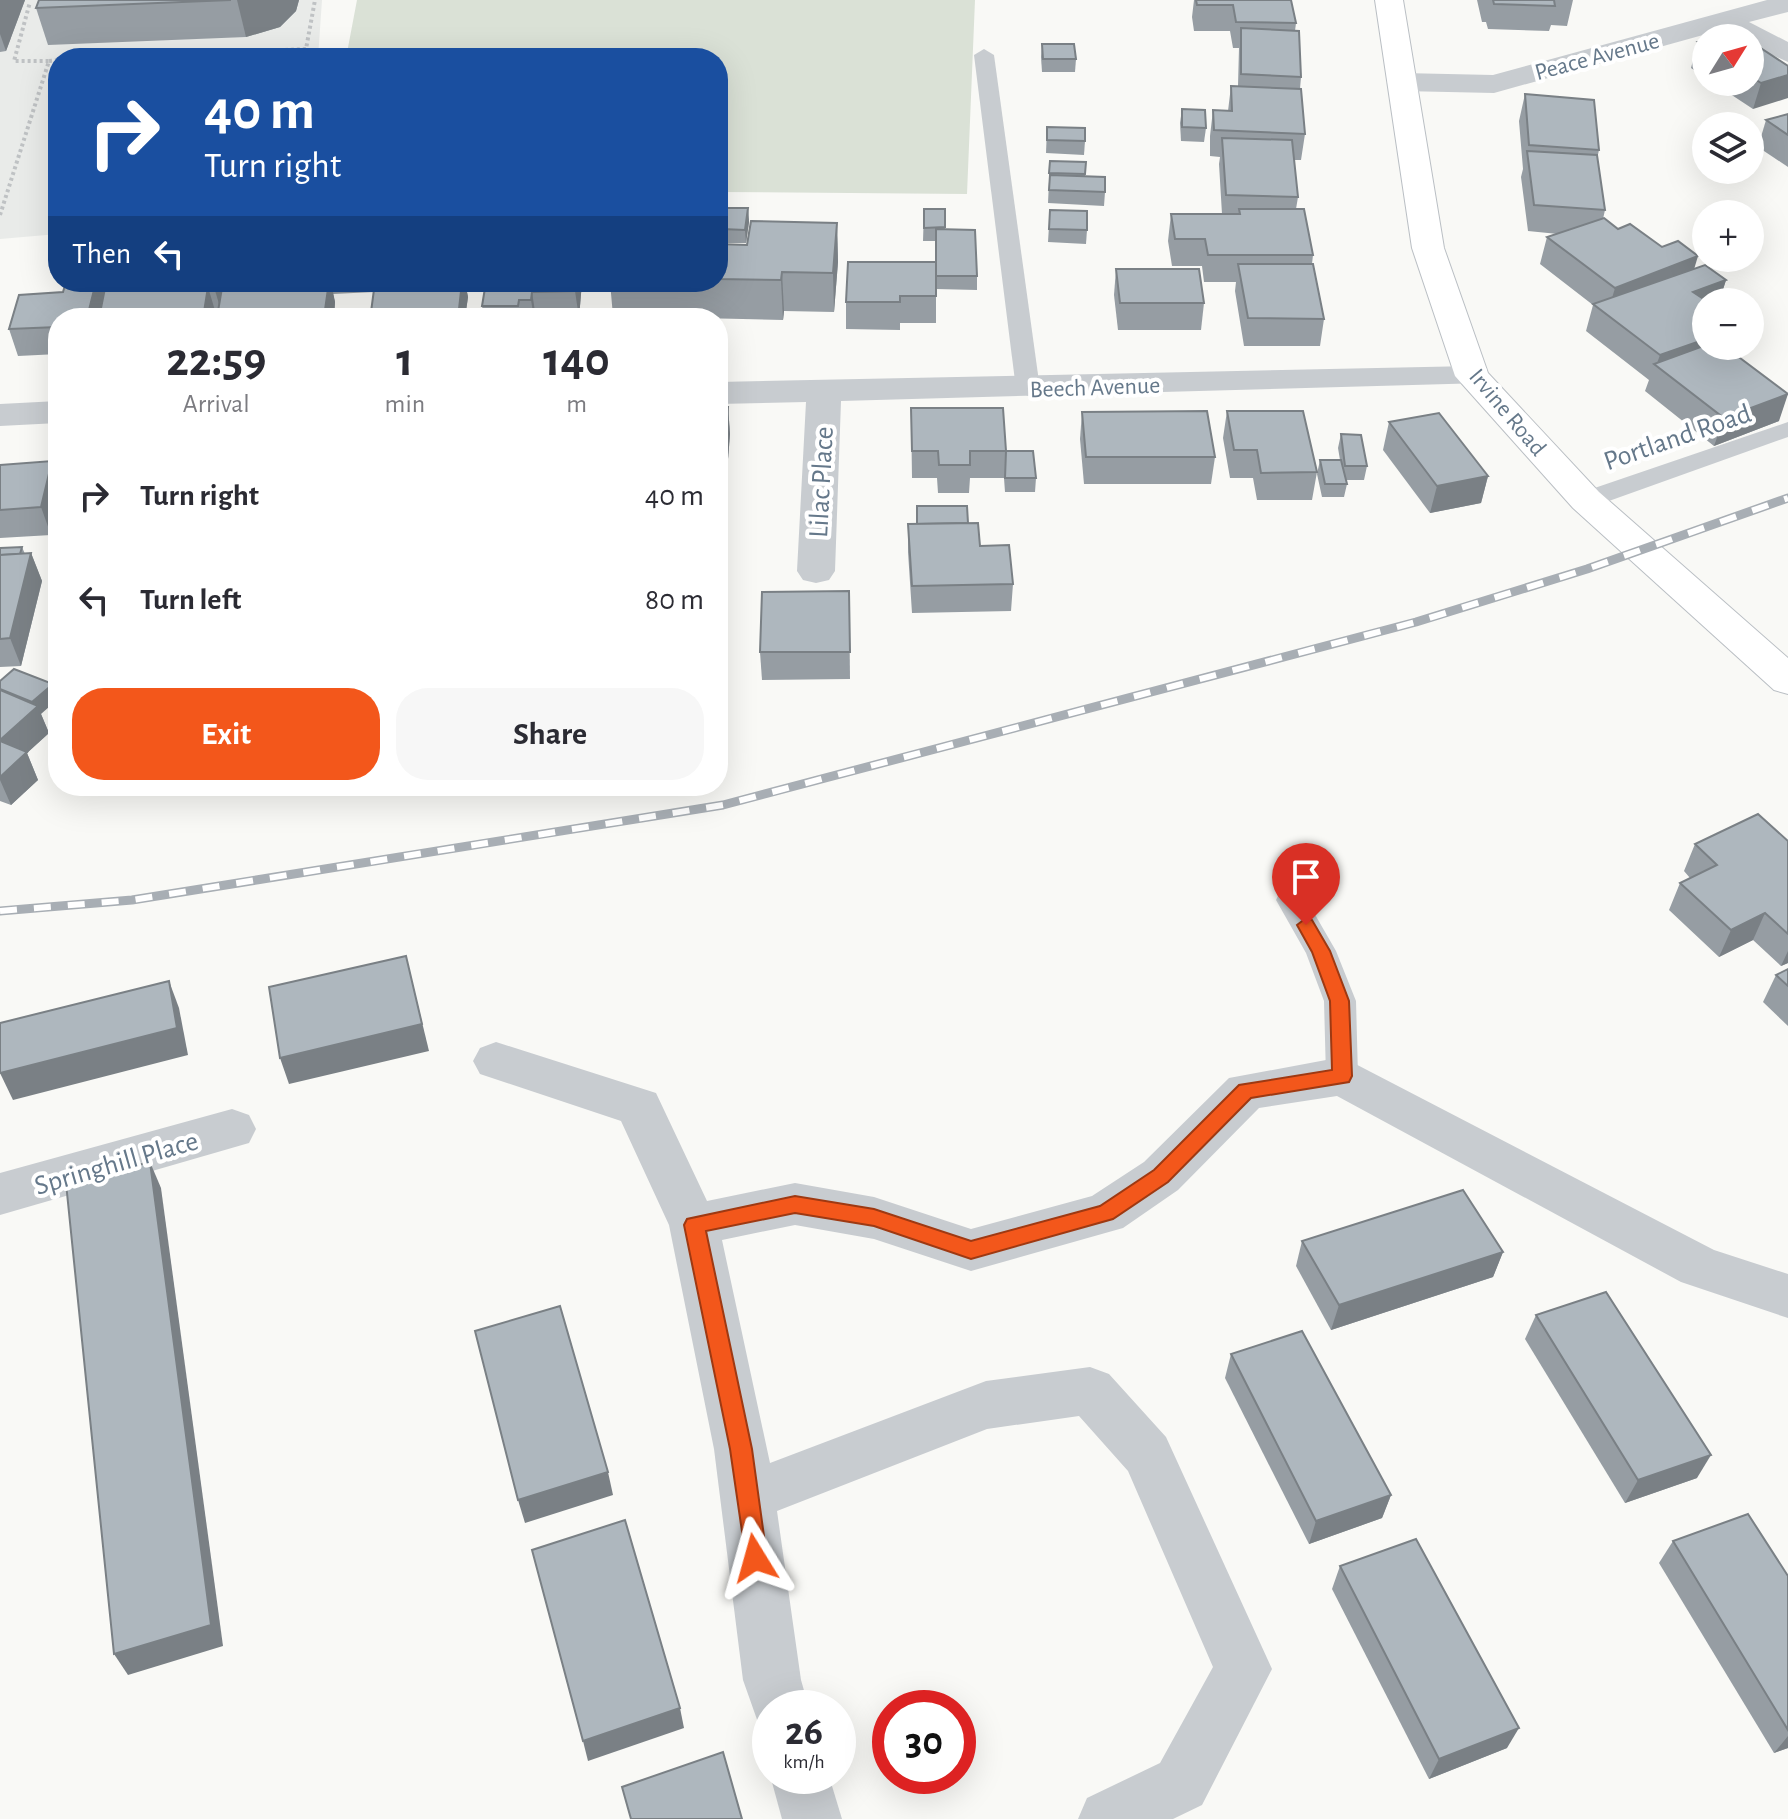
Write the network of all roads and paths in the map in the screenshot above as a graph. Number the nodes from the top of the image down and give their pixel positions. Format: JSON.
{"nodes":[{"id":1,"x":315,"y":0,"type":"edge"},
{"id":2,"x":1389,"y":0,"type":"edge"},
{"id":3,"x":30,"y":2,"type":"edge"},
{"id":4,"x":1788,"y":3,"type":"edge"},
{"id":5,"x":1724,"y":21,"type":"junction"},
{"id":6,"x":306,"y":48,"type":"edge"},
{"id":7,"x":1788,"y":53,"type":"edge"},
{"id":8,"x":984,"y":55,"type":"dead end"},
{"id":9,"x":48,"y":61,"type":"edge"},
{"id":10,"x":48,"y":64,"type":"edge"},
{"id":11,"x":1402,"y":82,"type":"junction"},
{"id":12,"x":0,"y":215,"type":"edge"},
{"id":13,"x":1472,"y":376,"type":"junction"},
{"id":14,"x":1028,"y":389,"type":"junction"},
{"id":15,"x":728,"y":393,"type":"edge"},
{"id":16,"x":824,"y":393,"type":"junction"},
{"id":17,"x":48,"y":413,"type":"edge"},
{"id":18,"x":0,"y":415,"type":"edge"},
{"id":19,"x":1788,"y":429,"type":"edge"},
{"id":20,"x":1586,"y":500,"type":"junction"},
{"id":21,"x":816,"y":571,"type":"dead end"},
{"id":22,"x":1788,"y":680,"type":"edge"},
{"id":23,"x":1291,"y":900,"type":"dead end"},
{"id":24,"x":496,"y":1061,"type":"dead end"},
{"id":25,"x":1342,"y":1076,"type":"junction"},
{"id":26,"x":232,"y":1129,"type":"dead end"},
{"id":27,"x":0,"y":1194,"type":"edge"},
{"id":28,"x":694,"y":1225,"type":"junction"},
{"id":29,"x":1788,"y":1296,"type":"edge"},
{"id":30,"x":747,"y":1497,"type":"junction"},
{"id":31,"x":775,"y":1690,"type":"edge"},
{"id":32,"x":804,"y":1794,"type":"edge"},
{"id":33,"x":812,"y":1819,"type":"edge"},
{"id":34,"x":1108,"y":1819,"type":"edge"}],
"edges":[{"from":1,"to":6,"type":"path"},
{"from":2,"to":11,"type":"main road","name":"Irvine Road"},
{"from":3,"to":9,"type":"path"},
{"from":4,"to":5,"type":"street","name":"Peace Avenue"},
{"from":5,"to":7,"type":"street"},
{"from":5,"to":11,"type":"street","name":"Peace Avenue"},
{"from":8,"to":14,"type":"lane"},
{"from":10,"to":12,"type":"path"},
{"from":11,"to":13,"type":"main road","name":"Irvine Road"},
{"from":13,"to":14,"type":"street","name":"Beech Avenue"},
{"from":13,"to":20,"type":"main road","name":"Irvine Road"},
{"from":14,"to":16,"type":"street","name":"Beech Avenue"},
{"from":15,"to":16,"type":"street","name":"Beech Avenue"},
{"from":16,"to":21,"type":"street","name":"Lilac Place"},
{"from":17,"to":18,"type":"street"},
{"from":19,"to":20,"type":"lane","name":"Portland Road"},
{"from":20,"to":22,"type":"main road","name":"Irvine Road"},
{"from":23,"to":25,"type":"lane"},
{"from":24,"to":28,"type":"street"},
{"from":25,"to":28,"type":"street"},
{"from":25,"to":29,"type":"street"},
{"from":26,"to":27,"type":"street","name":"Springhill Place"},
{"from":28,"to":30,"type":"street"},
{"from":30,"to":31,"type":"street"},
{"from":30,"to":34,"type":"street"},
{"from":32,"to":33,"type":"street"}]}
